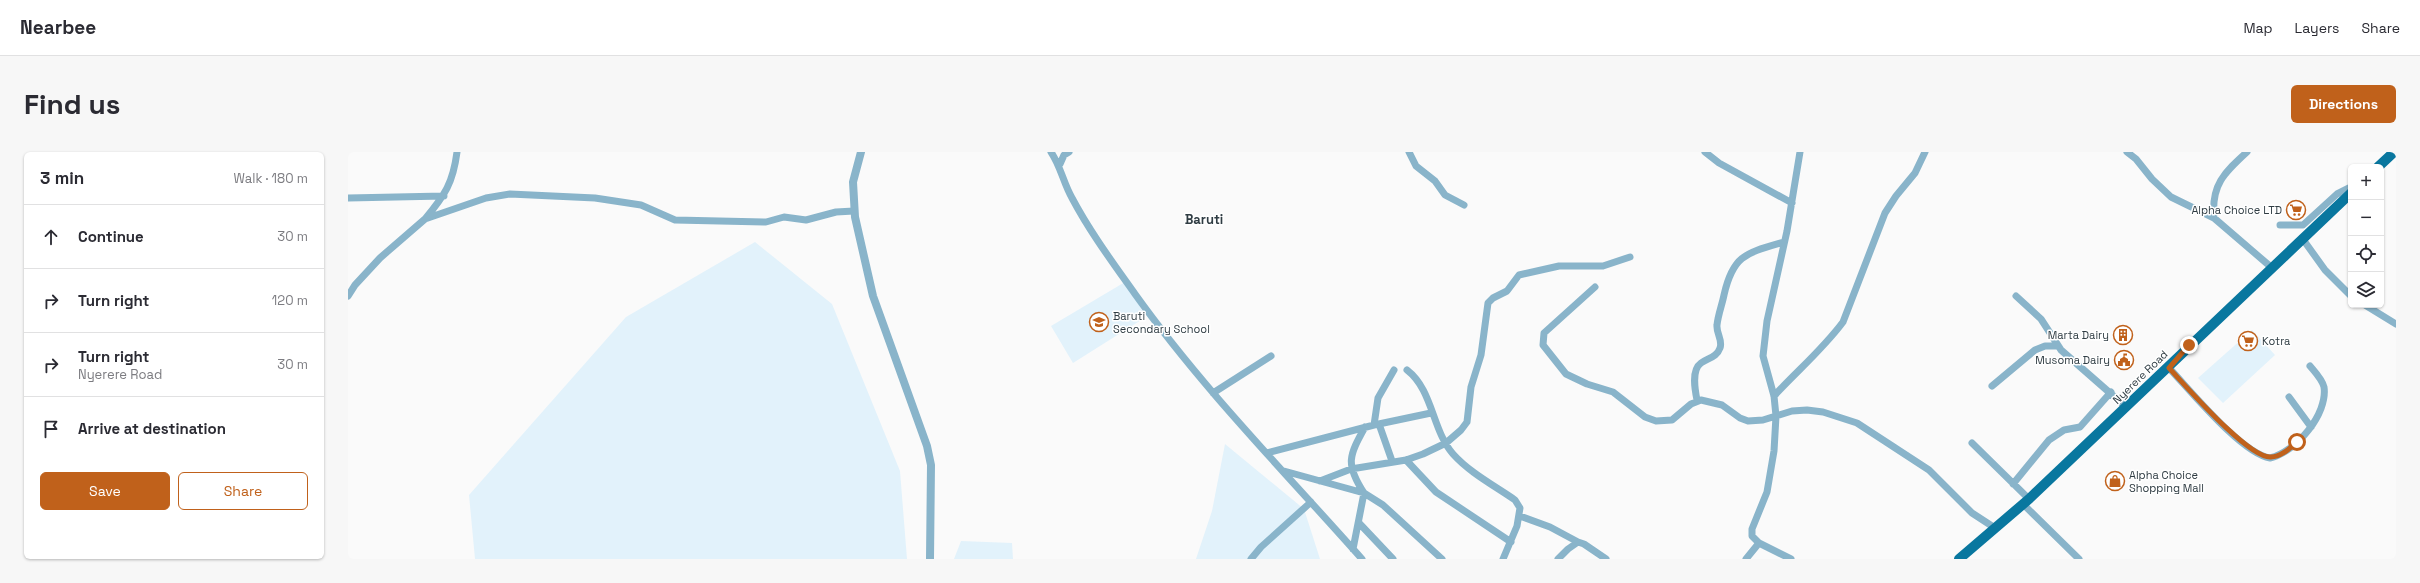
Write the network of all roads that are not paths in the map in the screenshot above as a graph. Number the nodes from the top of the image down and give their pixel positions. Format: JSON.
{"nodes":[{"id":1,"x":457,"y":152,"type":"edge"},
{"id":2,"x":861,"y":152,"type":"edge"},
{"id":3,"x":1051,"y":152,"type":"edge"},
{"id":4,"x":1069,"y":152,"type":"edge"},
{"id":5,"x":1409,"y":152,"type":"edge"},
{"id":6,"x":1706,"y":152,"type":"edge"},
{"id":7,"x":1800,"y":152,"type":"edge"},
{"id":8,"x":1924,"y":152,"type":"edge"},
{"id":9,"x":2127,"y":152,"type":"edge"},
{"id":10,"x":2247,"y":152,"type":"edge"},
{"id":11,"x":2394,"y":152,"type":"edge"},
{"id":12,"x":1060,"y":164,"type":"junction"},
{"id":13,"x":2381,"y":164,"type":"edge"},
{"id":14,"x":2348,"y":188,"type":"edge"},
{"id":15,"x":444,"y":196,"type":"junction"},
{"id":16,"x":2348,"y":196,"type":"edge"},
{"id":17,"x":348,"y":198,"type":"edge"},
{"id":18,"x":1792,"y":203,"type":"junction"},
{"id":19,"x":1464,"y":205,"type":"dead end"},
{"id":20,"x":854,"y":211,"type":"junction"},
{"id":21,"x":2214,"y":218,"type":"junction"},
{"id":22,"x":425,"y":219,"type":"junction"},
{"id":23,"x":2280,"y":225,"type":"dead end"},
{"id":24,"x":2302,"y":238,"type":"junction"},
{"id":25,"x":1784,"y":242,"type":"junction"},
{"id":26,"x":1630,"y":257,"type":"dead end"},
{"id":27,"x":2271,"y":268,"type":"junction"},
{"id":28,"x":1595,"y":286,"type":"dead end"},
{"id":29,"x":2348,"y":293,"type":"edge"},
{"id":30,"x":348,"y":296,"type":"edge"},
{"id":31,"x":2016,"y":296,"type":"dead end"},
{"id":32,"x":2370,"y":308,"type":"edge"},
{"id":33,"x":2396,"y":324,"type":"edge"},
{"id":34,"x":2057,"y":346,"type":"junction"},
{"id":35,"x":1270,"y":356,"type":"dead end"},
{"id":36,"x":2310,"y":366,"type":"dead end"},
{"id":37,"x":2169,"y":368,"type":"junction"},
{"id":38,"x":1394,"y":370,"type":"dead end"},
{"id":39,"x":1407,"y":370,"type":"dead end"},
{"id":40,"x":1992,"y":386,"type":"dead end"},
{"id":41,"x":2110,"y":392,"type":"junction"},
{"id":42,"x":1213,"y":393,"type":"junction"},
{"id":43,"x":1774,"y":396,"type":"junction"},
{"id":44,"x":2289,"y":397,"type":"dead end"},
{"id":45,"x":1697,"y":400,"type":"junction"},
{"id":46,"x":2126,"y":407,"type":"junction"},
{"id":47,"x":1432,"y":413,"type":"junction"},
{"id":48,"x":1776,"y":416,"type":"junction"},
{"id":49,"x":1376,"y":424,"type":"junction"},
{"id":50,"x":1365,"y":427,"type":"junction"},
{"id":51,"x":2311,"y":427,"type":"junction"},
{"id":52,"x":1446,"y":443,"type":"junction"},
{"id":53,"x":1972,"y":443,"type":"dead end"},
{"id":54,"x":1267,"y":453,"type":"junction"},
{"id":55,"x":1406,"y":460,"type":"junction"},
{"id":56,"x":1392,"y":461,"type":"junction"},
{"id":57,"x":1351,"y":469,"type":"junction"},
{"id":58,"x":1284,"y":471,"type":"junction"},
{"id":59,"x":1320,"y":481,"type":"junction"},
{"id":60,"x":2013,"y":484,"type":"junction"},
{"id":61,"x":1364,"y":493,"type":"junction"},
{"id":62,"x":2026,"y":501,"type":"junction"},
{"id":63,"x":1311,"y":502,"type":"junction"},
{"id":64,"x":1520,"y":516,"type":"junction"},
{"id":65,"x":1359,"y":523,"type":"junction"},
{"id":66,"x":1995,"y":528,"type":"junction"},
{"id":67,"x":1511,"y":542,"type":"junction"},
{"id":68,"x":1578,"y":542,"type":"junction"},
{"id":69,"x":1758,"y":543,"type":"junction"},
{"id":70,"x":1353,"y":549,"type":"junction"},
{"id":71,"x":930,"y":559,"type":"edge"},
{"id":72,"x":1251,"y":559,"type":"edge"},
{"id":73,"x":1362,"y":559,"type":"edge"},
{"id":74,"x":1393,"y":559,"type":"edge"},
{"id":75,"x":1442,"y":559,"type":"edge"},
{"id":76,"x":1503,"y":559,"type":"edge"},
{"id":77,"x":1558,"y":559,"type":"edge"},
{"id":78,"x":1606,"y":559,"type":"edge"},
{"id":79,"x":1746,"y":559,"type":"edge"},
{"id":80,"x":1791,"y":559,"type":"edge"},
{"id":81,"x":1959,"y":559,"type":"edge"},
{"id":82,"x":2079,"y":559,"type":"edge"}],
"edges":[{"from":1,"to":15,"type":"street"},
{"from":2,"to":20,"type":"street"},
{"from":3,"to":12,"type":"street"},
{"from":4,"to":12,"type":"street"},
{"from":5,"to":19,"type":"street"},
{"from":6,"to":18,"type":"street"},
{"from":7,"to":18,"type":"street"},
{"from":8,"to":43,"type":"street"},
{"from":9,"to":21,"type":"street"},
{"from":10,"to":21,"type":"street"},
{"from":11,"to":13,"type":"main road"},
{"from":12,"to":42,"type":"street"},
{"from":14,"to":23,"type":"street"},
{"from":15,"to":17,"type":"street"},
{"from":15,"to":22,"type":"street"},
{"from":16,"to":24,"type":"main road","name":"Nyerere Road"},
{"from":18,"to":25,"type":"street"},
{"from":20,"to":22,"type":"street"},
{"from":20,"to":71,"type":"street"},
{"from":21,"to":27,"type":"street"},
{"from":22,"to":30,"type":"street"},
{"from":24,"to":27,"type":"main road","name":"Nyerere Road"},
{"from":24,"to":29,"type":"street"},
{"from":25,"to":43,"type":"street"},
{"from":25,"to":45,"type":"street"},
{"from":26,"to":52,"type":"street"},
{"from":27,"to":37,"type":"main road","name":"Nyerere Road"},
{"from":28,"to":45,"type":"street"},
{"from":31,"to":34,"type":"street"},
{"from":32,"to":33,"type":"street"},
{"from":34,"to":40,"type":"street"},
{"from":34,"to":41,"type":"street"},
{"from":35,"to":42,"type":"street"},
{"from":36,"to":51,"type":"street"},
{"from":37,"to":46,"type":"main road","name":"Nyerere Road"},
{"from":37,"to":51,"type":"street"},
{"from":38,"to":49,"type":"street"},
{"from":39,"to":47,"type":"street"},
{"from":41,"to":46,"type":"street"},
{"from":41,"to":60,"type":"street"},
{"from":42,"to":54,"type":"street"},
{"from":43,"to":48,"type":"street"},
{"from":44,"to":51,"type":"street"},
{"from":45,"to":48,"type":"street"},
{"from":46,"to":62,"type":"main road","name":"Nyerere Road"},
{"from":47,"to":49,"type":"street"},
{"from":47,"to":52,"type":"street"},
{"from":48,"to":66,"type":"street"},
{"from":48,"to":69,"type":"street"},
{"from":49,"to":50,"type":"street"},
{"from":49,"to":56,"type":"street"},
{"from":50,"to":54,"type":"street"},
{"from":50,"to":57,"type":"street"},
{"from":52,"to":55,"type":"street"},
{"from":52,"to":64,"type":"street"},
{"from":53,"to":60,"type":"street"},
{"from":54,"to":58,"type":"street"},
{"from":55,"to":56,"type":"street"},
{"from":55,"to":67,"type":"street"},
{"from":56,"to":57,"type":"street"},
{"from":57,"to":59,"type":"street"},
{"from":57,"to":61,"type":"street"},
{"from":58,"to":59,"type":"street"},
{"from":58,"to":63,"type":"street"},
{"from":59,"to":61,"type":"street"},
{"from":60,"to":62,"type":"street"},
{"from":61,"to":65,"type":"street"},
{"from":61,"to":75,"type":"street"},
{"from":62,"to":66,"type":"main road","name":"Nyerere Road"},
{"from":62,"to":82,"type":"street"},
{"from":63,"to":70,"type":"street"},
{"from":63,"to":72,"type":"street"},
{"from":64,"to":67,"type":"street"},
{"from":64,"to":68,"type":"street"},
{"from":65,"to":70,"type":"street"},
{"from":65,"to":74,"type":"street"},
{"from":66,"to":81,"type":"main road","name":"Nyerere Road"},
{"from":67,"to":76,"type":"street"},
{"from":68,"to":77,"type":"street"},
{"from":68,"to":78,"type":"street"},
{"from":69,"to":79,"type":"street"},
{"from":69,"to":80,"type":"street"},
{"from":70,"to":73,"type":"street"}]}
